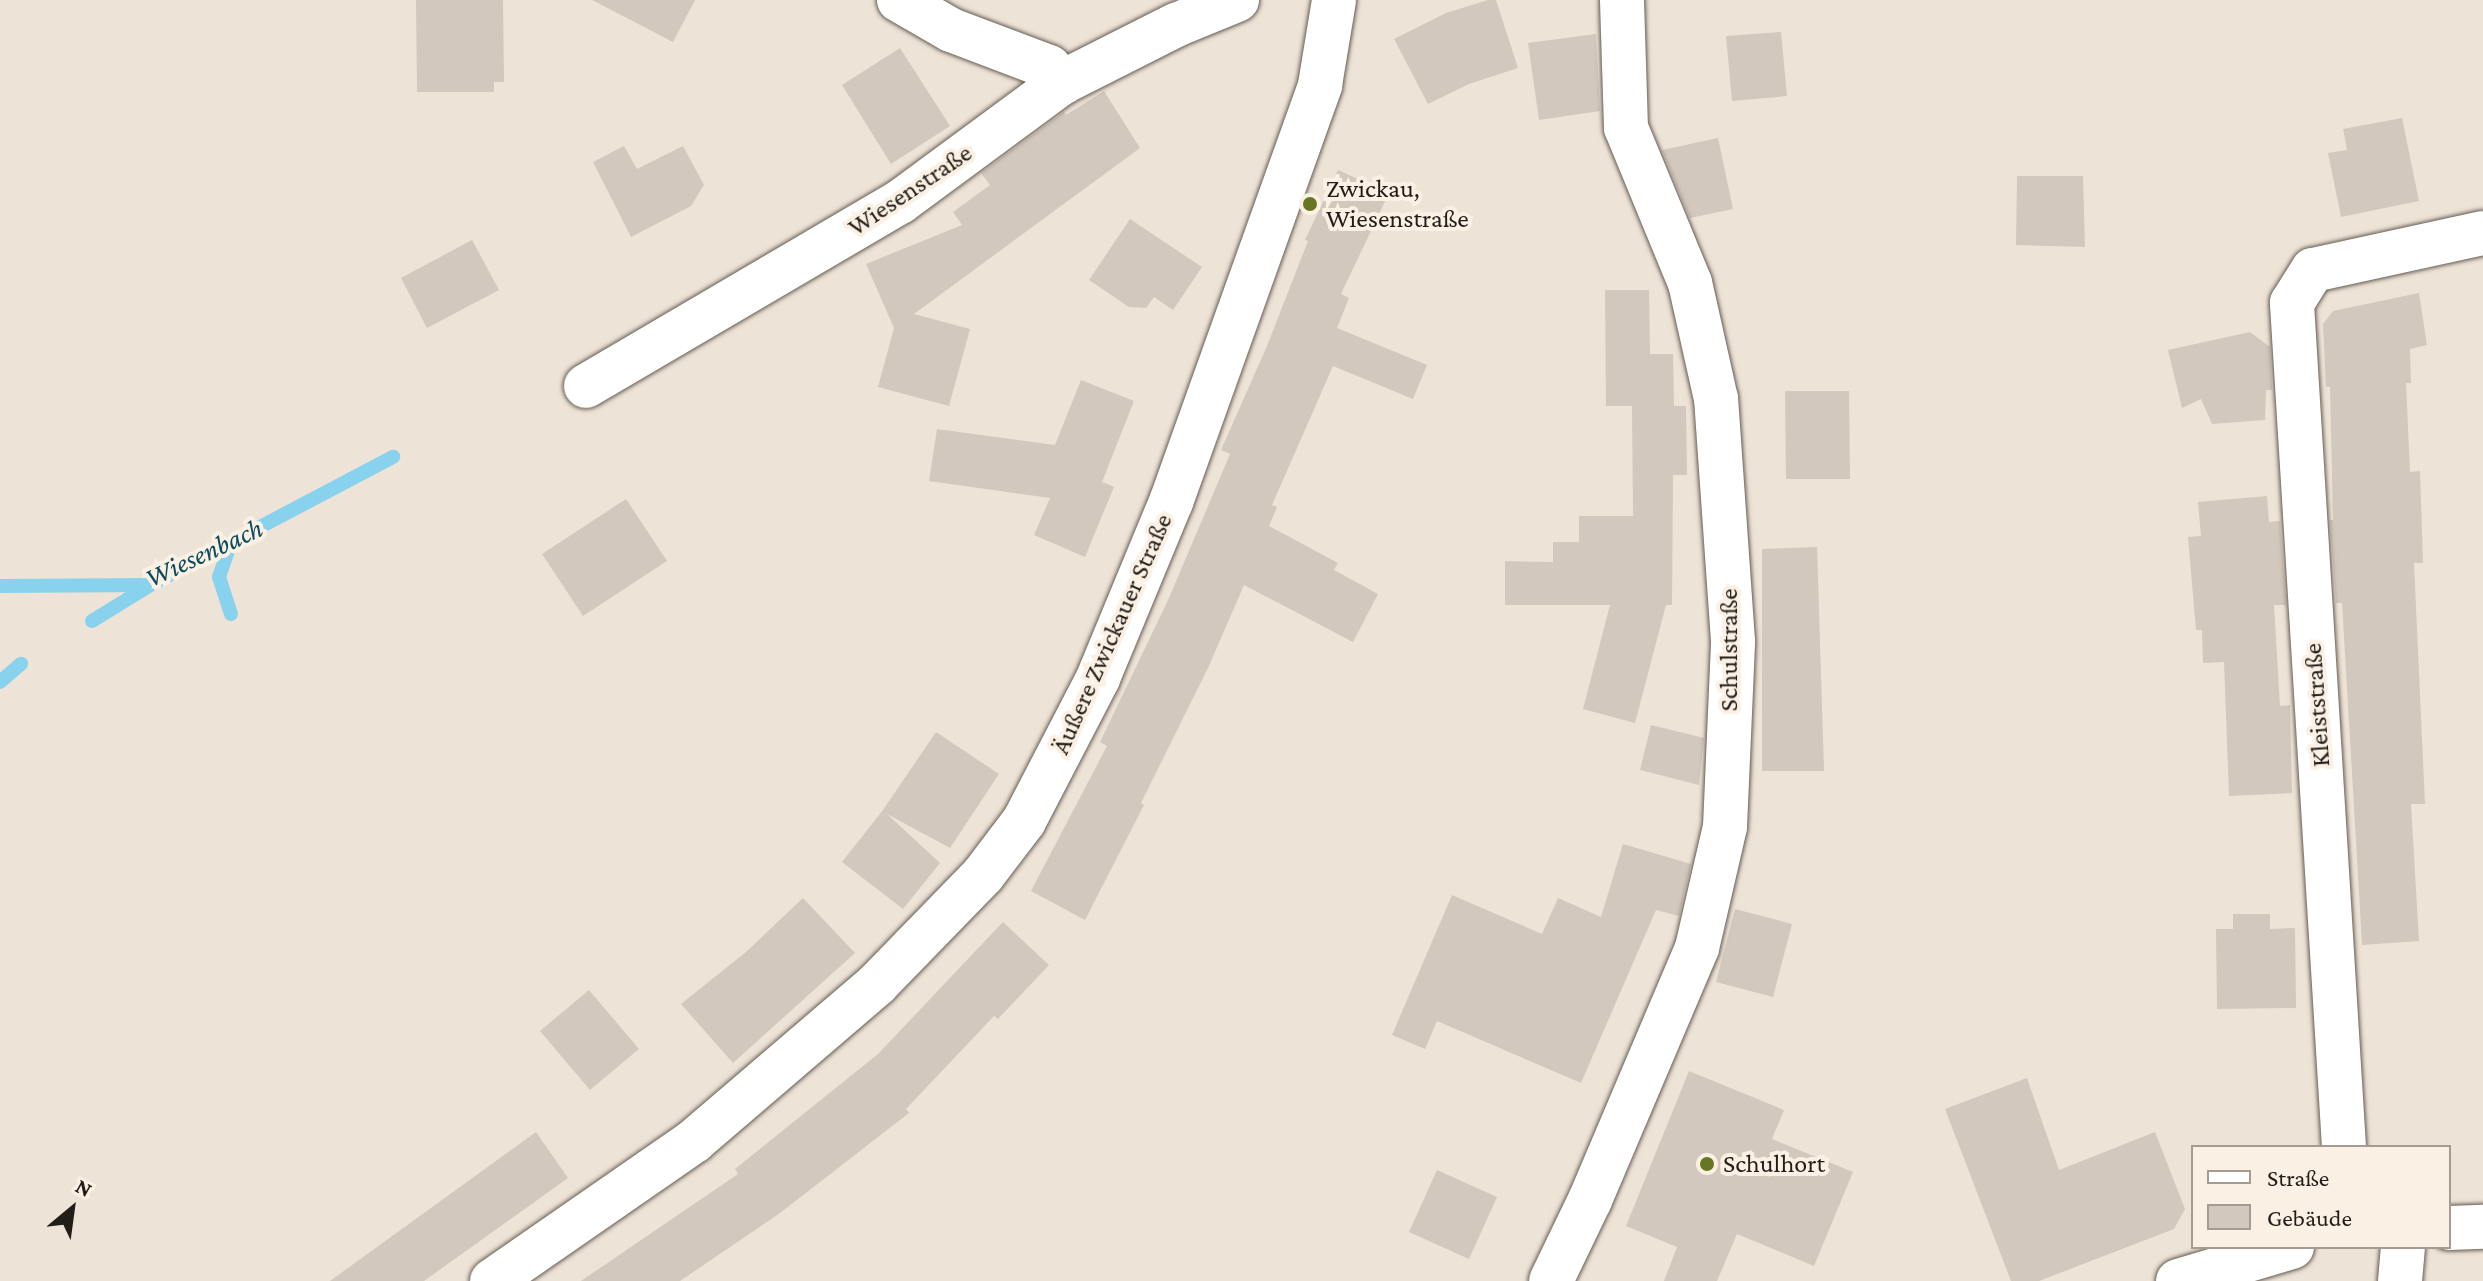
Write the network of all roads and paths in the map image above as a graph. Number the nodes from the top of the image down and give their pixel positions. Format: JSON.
{"nodes":[{"id":1,"x":899,"y":0,"type":"edge"},
{"id":2,"x":1237,"y":0,"type":"edge"},
{"id":3,"x":1334,"y":0,"type":"edge"},
{"id":4,"x":1622,"y":0,"type":"edge"},
{"id":5,"x":1063,"y":82,"type":"junction"},
{"id":6,"x":2483,"y":233,"type":"edge"},
{"id":7,"x":586,"y":386,"type":"dead end"},
{"id":8,"x":2344,"y":1145,"type":"edge"},
{"id":9,"x":2483,"y":1227,"type":"edge"},
{"id":10,"x":2451,"y":1228,"type":"edge"},
{"id":11,"x":2285,"y":1249,"type":"edge"},
{"id":12,"x":2403,"y":1249,"type":"edge"},
{"id":13,"x":492,"y":1281,"type":"edge"},
{"id":14,"x":1551,"y":1281,"type":"edge"},
{"id":15,"x":2178,"y":1281,"type":"edge"},
{"id":16,"x":2400,"y":1281,"type":"edge"}],
"edges":[{"from":1,"to":5,"type":"street"},
{"from":2,"to":5,"type":"street","name":"Wiesenstraße"},
{"from":3,"to":13,"type":"street","name":"Äußere Zwickauer Straße"},
{"from":4,"to":14,"type":"street","name":"Schulstraße"},
{"from":5,"to":7,"type":"street","name":"Wiesenstraße"},
{"from":6,"to":8,"type":"street","name":"Kleiststraße"},
{"from":9,"to":10,"type":"street"},
{"from":11,"to":15,"type":"street"},
{"from":12,"to":16,"type":"street"}]}
